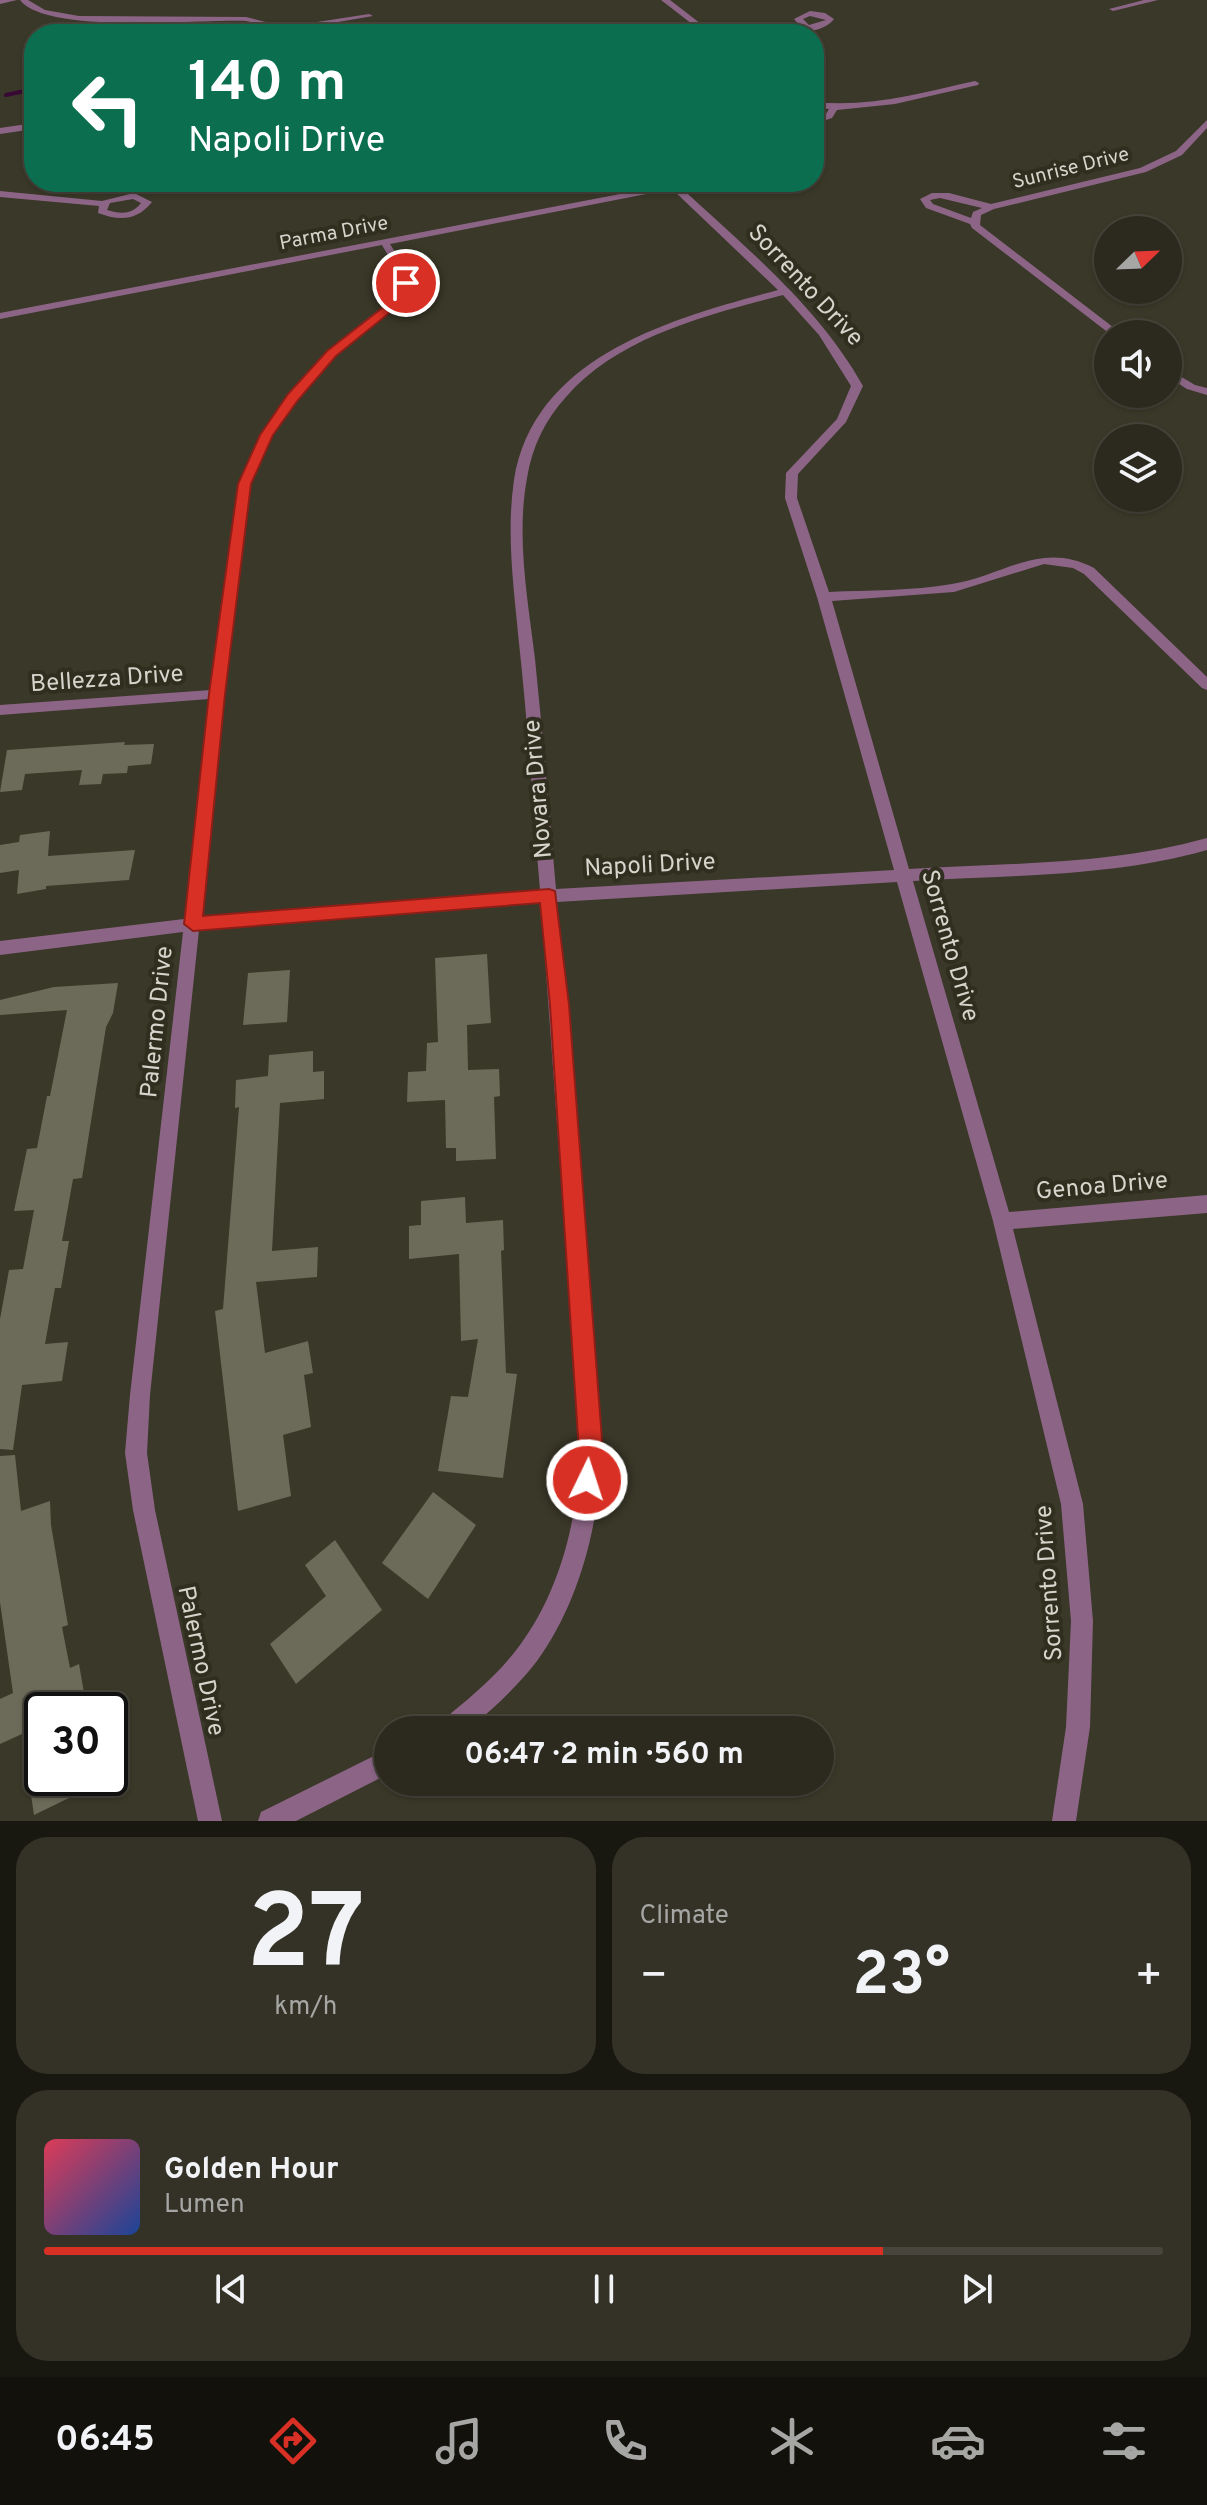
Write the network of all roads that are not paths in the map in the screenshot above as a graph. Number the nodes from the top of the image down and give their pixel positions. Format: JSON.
{"nodes":[{"id":1,"x":13,"y":0,"type":"edge"},
{"id":2,"x":24,"y":0,"type":"edge"},
{"id":3,"x":665,"y":0,"type":"edge"},
{"id":4,"x":1154,"y":0,"type":"edge"},
{"id":5,"x":0,"y":2,"type":"edge"},
{"id":6,"x":203,"y":7,"type":"dead end"},
{"id":7,"x":1113,"y":9,"type":"dead end"},
{"id":8,"x":262,"y":11,"type":"dead end"},
{"id":9,"x":369,"y":16,"type":"dead end"},
{"id":10,"x":285,"y":24,"type":"edge"},
{"id":11,"x":327,"y":24,"type":"edge"},
{"id":12,"x":697,"y":24,"type":"edge"},
{"id":13,"x":975,"y":83,"type":"dead end"},
{"id":14,"x":824,"y":106,"type":"edge"},
{"id":15,"x":834,"y":108,"type":"junction"},
{"id":16,"x":824,"y":118,"type":"edge"},
{"id":17,"x":1207,"y":123,"type":"edge"},
{"id":18,"x":24,"y":127,"type":"edge"},
{"id":19,"x":0,"y":131,"type":"edge"},
{"id":20,"x":633,"y":192,"type":"edge"},
{"id":21,"x":680,"y":192,"type":"edge"},
{"id":22,"x":0,"y":194,"type":"edge"},
{"id":23,"x":103,"y":204,"type":"dead end"},
{"id":24,"x":991,"y":207,"type":"junction"},
{"id":25,"x":976,"y":219,"type":"junction"},
{"id":26,"x":385,"y":243,"type":"junction"},
{"id":27,"x":784,"y":291,"type":"junction"},
{"id":28,"x":0,"y":316,"type":"edge"},
{"id":29,"x":1099,"y":320,"type":"edge"},
{"id":30,"x":1182,"y":381,"type":"edge"},
{"id":31,"x":1207,"y":392,"type":"edge"},
{"id":32,"x":824,"y":597,"type":"junction"},
{"id":33,"x":1207,"y":685,"type":"edge"},
{"id":34,"x":217,"y":694,"type":"junction"},
{"id":35,"x":0,"y":710,"type":"edge"},
{"id":36,"x":1207,"y":844,"type":"edge"},
{"id":37,"x":904,"y":876,"type":"junction"},
{"id":38,"x":549,"y":896,"type":"junction"},
{"id":39,"x":193,"y":924,"type":"junction"},
{"id":40,"x":0,"y":948,"type":"edge"},
{"id":41,"x":1207,"y":1204,"type":"edge"},
{"id":42,"x":1002,"y":1221,"type":"junction"},
{"id":43,"x":465,"y":1716,"type":"edge"},
{"id":44,"x":374,"y":1768,"type":"edge"},
{"id":45,"x":210,"y":1821,"type":"edge"},
{"id":46,"x":270,"y":1821,"type":"edge"},
{"id":47,"x":1064,"y":1821,"type":"edge"}],
"edges":[{"from":1,"to":5,"type":"street"},
{"from":2,"to":6,"type":"street"},
{"from":3,"to":12,"type":"street"},
{"from":4,"to":7,"type":"street"},
{"from":8,"to":10,"type":"street"},
{"from":9,"to":11,"type":"street"},
{"from":13,"to":15,"type":"street"},
{"from":14,"to":15,"type":"street"},
{"from":15,"to":16,"type":"street"},
{"from":17,"to":24,"type":"street","name":"Sunrise Drive"},
{"from":18,"to":19,"type":"street"},
{"from":20,"to":26,"type":"street","name":"Parma Drive"},
{"from":21,"to":27,"type":"street","name":"Sorrento Drive"},
{"from":22,"to":23,"type":"street"},
{"from":24,"to":25,"type":"street","name":"Sunrise Drive"},
{"from":24,"to":25,"type":"street"},
{"from":25,"to":29,"type":"street"},
{"from":26,"to":28,"type":"street","name":"Parma Drive"},
{"from":26,"to":34,"type":"street","name":"Palermo Drive"},
{"from":27,"to":32,"type":"street","name":"Sorrento Drive"},
{"from":27,"to":38,"type":"street","name":"Novara Drive"},
{"from":30,"to":31,"type":"street"},
{"from":32,"to":33,"type":"street"},
{"from":32,"to":37,"type":"street","name":"Sorrento Drive"},
{"from":34,"to":35,"type":"street","name":"Bellezza Drive"},
{"from":34,"to":39,"type":"street","name":"Palermo Drive"},
{"from":36,"to":37,"type":"street","name":"Napoli Drive"},
{"from":37,"to":38,"type":"street","name":"Napoli Drive"},
{"from":37,"to":42,"type":"street","name":"Sorrento Drive"},
{"from":38,"to":39,"type":"street","name":"Napoli Drive"},
{"from":38,"to":43,"type":"street","name":"Novara Drive"},
{"from":39,"to":40,"type":"street","name":"Napoli Drive"},
{"from":39,"to":45,"type":"street","name":"Palermo Drive"},
{"from":41,"to":42,"type":"street","name":"Genoa Drive"},
{"from":42,"to":47,"type":"street","name":"Sorrento Drive"},
{"from":44,"to":46,"type":"street"}]}
